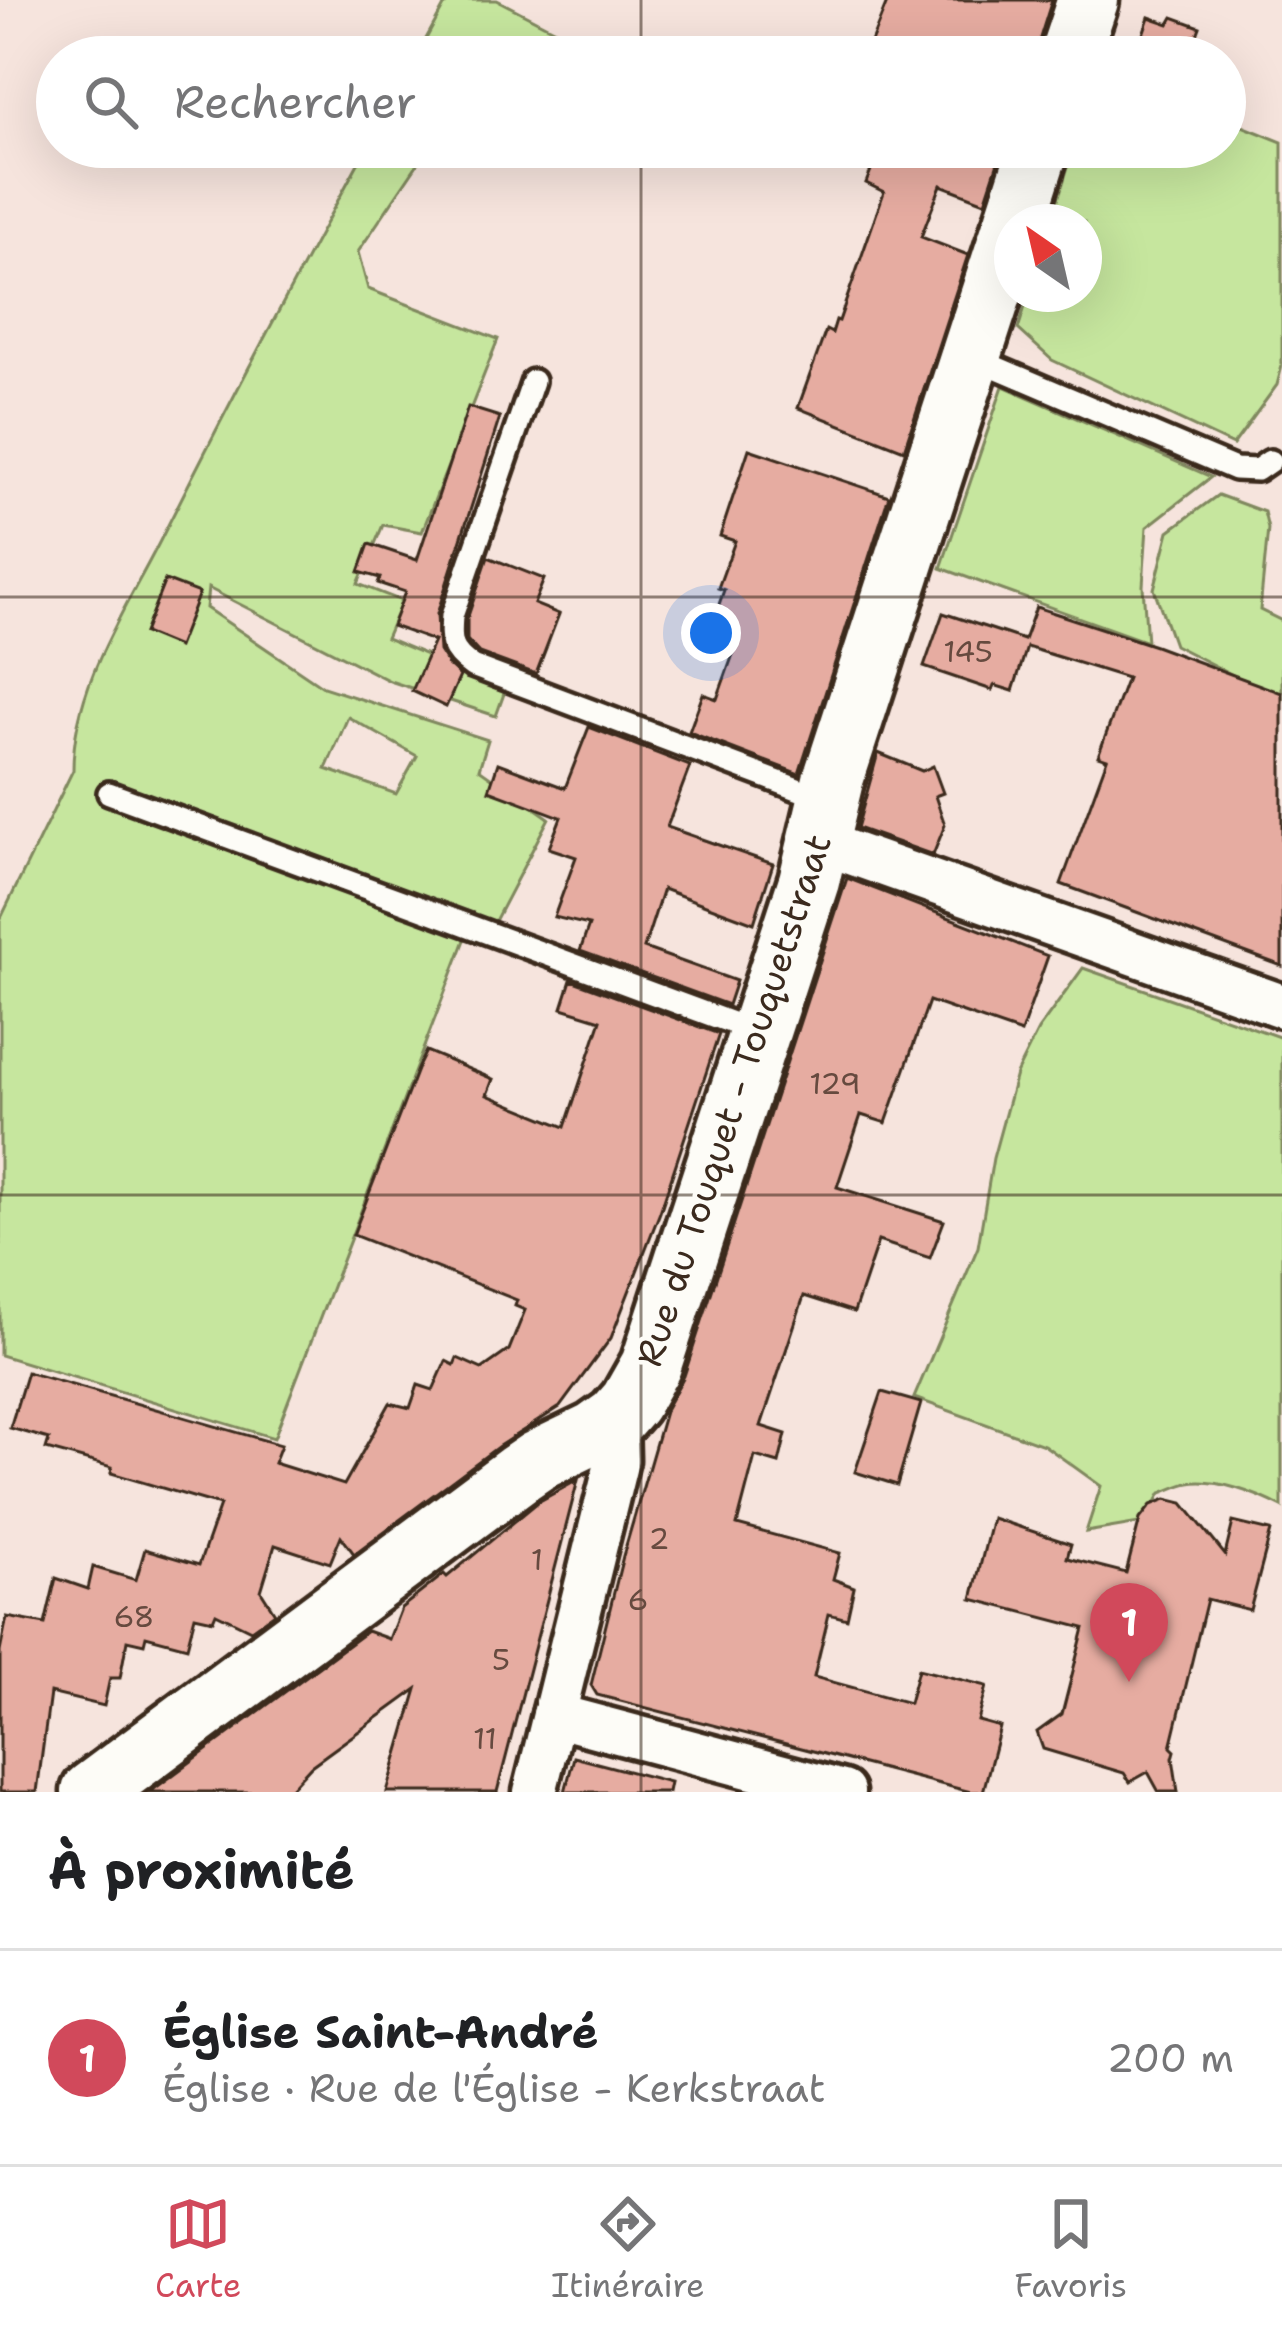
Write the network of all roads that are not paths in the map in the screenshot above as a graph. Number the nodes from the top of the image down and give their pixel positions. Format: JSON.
{"nodes":[{"id":1,"x":1088,"y":0,"type":"edge"},
{"id":2,"x":1076,"y":36,"type":"edge"},
{"id":3,"x":1032,"y":168,"type":"edge"},
{"id":4,"x":1020,"y":204,"type":"edge"},
{"id":5,"x":994,"y":285,"type":"edge"},
{"id":6,"x":971,"y":356,"type":"junction"},
{"id":7,"x":532,"y":381,"type":"dead end"},
{"id":8,"x":1270,"y":461,"type":"dead end"},
{"id":9,"x":109,"y":793,"type":"dead end"},
{"id":10,"x":824,"y":821,"type":"junction"},
{"id":11,"x":1282,"y":1006,"type":"edge"},
{"id":12,"x":760,"y":1033,"type":"junction"},
{"id":13,"x":616,"y":1418,"type":"junction"},
{"id":14,"x":554,"y":1715,"type":"junction"},
{"id":15,"x":92,"y":1792,"type":"edge"},
{"id":16,"x":535,"y":1792,"type":"edge"},
{"id":17,"x":843,"y":1792,"type":"edge"}],
"edges":[{"from":1,"to":2,"type":"main road"},
{"from":3,"to":4,"type":"main road","name":"Rue du Touquet - Touquetstraat"},
{"from":5,"to":6,"type":"main road","name":"Rue du Touquet - Touquetstraat"},
{"from":6,"to":8,"type":"lane"},
{"from":6,"to":10,"type":"main road","name":"Rue du Touquet - Touquetstraat"},
{"from":7,"to":10,"type":"lane"},
{"from":9,"to":12,"type":"lane"},
{"from":10,"to":11,"type":"street"},
{"from":10,"to":12,"type":"main road","name":"Rue du Touquet - Touquetstraat"},
{"from":12,"to":13,"type":"main road","name":"Rue du Touquet - Touquetstraat"},
{"from":13,"to":14,"type":"street"},
{"from":13,"to":15,"type":"main road","name":"Rue du Touquet - Touquetstraat"},
{"from":14,"to":16,"type":"street"},
{"from":14,"to":17,"type":"street"}]}
